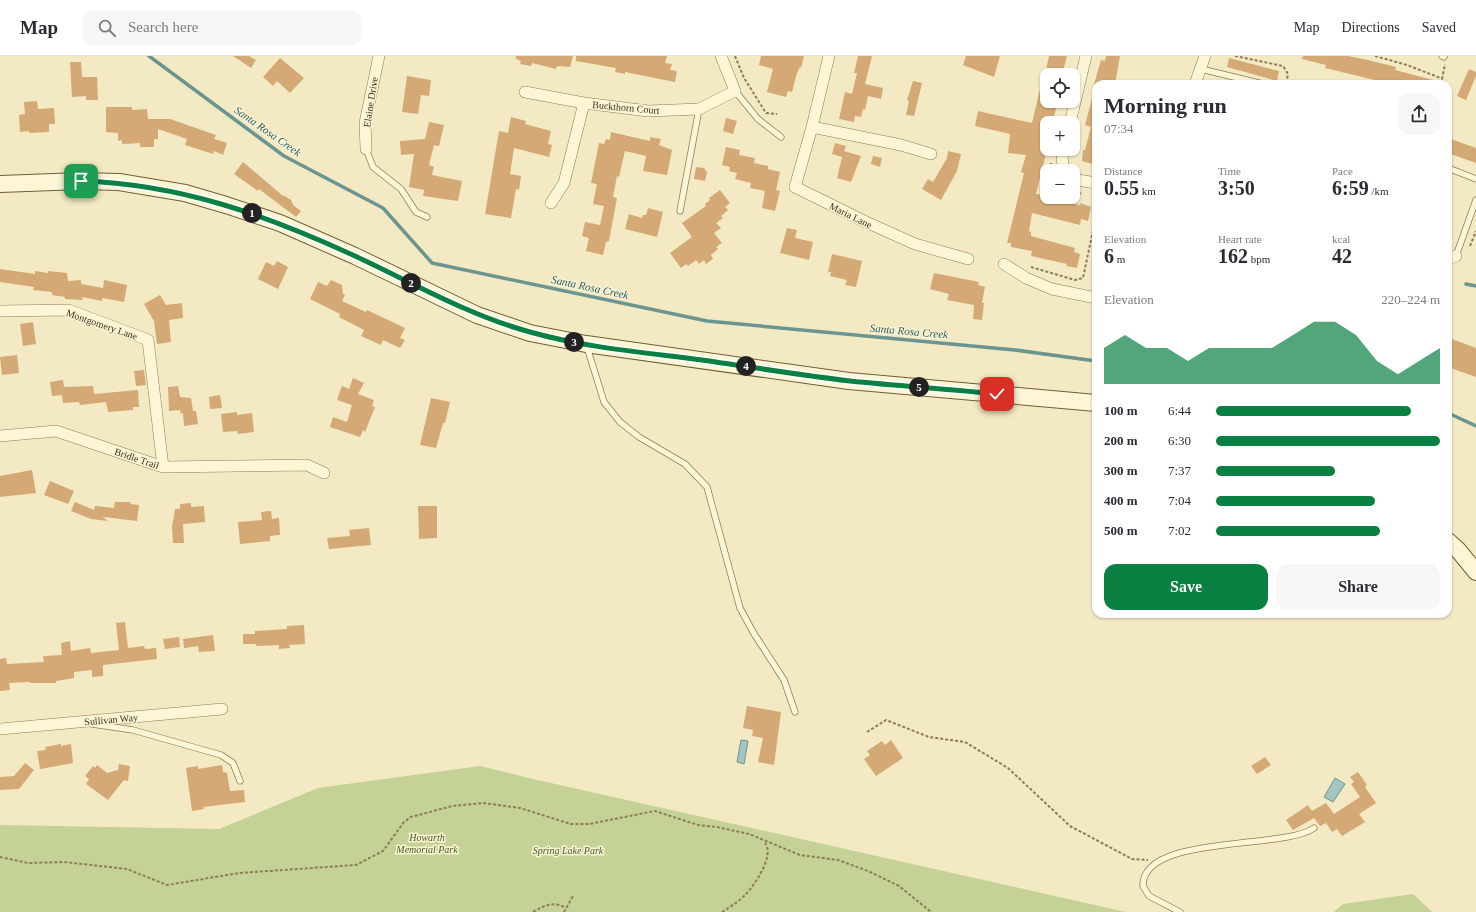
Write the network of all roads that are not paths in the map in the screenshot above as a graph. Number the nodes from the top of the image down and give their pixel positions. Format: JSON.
{"nodes":[{"id":1,"x":379,"y":56,"type":"edge"},
{"id":2,"x":721,"y":56,"type":"edge"},
{"id":3,"x":829,"y":56,"type":"edge"},
{"id":4,"x":1086,"y":56,"type":"edge"},
{"id":5,"x":1205,"y":56,"type":"edge"},
{"id":6,"x":1201,"y":69,"type":"junction"},
{"id":7,"x":1197,"y":80,"type":"edge"},
{"id":8,"x":1246,"y":80,"type":"edge"},
{"id":9,"x":735,"y":91,"type":"junction"},
{"id":10,"x":525,"y":92,"type":"dead end"},
{"id":11,"x":584,"y":103,"type":"junction"},
{"id":12,"x":699,"y":109,"type":"junction"},
{"id":13,"x":1072,"y":116,"type":"edge"},
{"id":14,"x":812,"y":127,"type":"junction"},
{"id":15,"x":781,"y":137,"type":"dead end"},
{"id":16,"x":366,"y":149,"type":"joint"},
{"id":17,"x":931,"y":154,"type":"dead end"},
{"id":18,"x":1452,"y":170,"type":"edge"},
{"id":19,"x":1476,"y":179,"type":"edge"},
{"id":20,"x":1080,"y":180,"type":"edge"},
{"id":21,"x":1092,"y":182,"type":"edge"},
{"id":22,"x":0,"y":184,"type":"edge"},
{"id":23,"x":1476,"y":200,"type":"edge"},
{"id":24,"x":551,"y":204,"type":"dead end"},
{"id":25,"x":680,"y":211,"type":"dead end"},
{"id":26,"x":427,"y":216,"type":"dead end"},
{"id":27,"x":1452,"y":257,"type":"edge"},
{"id":28,"x":968,"y":258,"type":"dead end"},
{"id":29,"x":1004,"y":264,"type":"dead end"},
{"id":30,"x":1092,"y":295,"type":"edge"},
{"id":31,"x":0,"y":311,"type":"edge"},
{"id":32,"x":586,"y":344,"type":"junction"},
{"id":33,"x":1092,"y":403,"type":"edge"},
{"id":34,"x":0,"y":436,"type":"edge"},
{"id":35,"x":163,"y":467,"type":"junction"},
{"id":36,"x":324,"y":473,"type":"dead end"},
{"id":37,"x":1452,"y":545,"type":"edge"},
{"id":38,"x":1476,"y":572,"type":"edge"},
{"id":39,"x":222,"y":709,"type":"dead end"},
{"id":40,"x":795,"y":712,"type":"dead end"},
{"id":41,"x":87,"y":721,"type":"junction"},
{"id":42,"x":0,"y":729,"type":"edge"},
{"id":43,"x":240,"y":781,"type":"dead end"},
{"id":44,"x":1314,"y":828,"type":"dead end"},
{"id":45,"x":1180,"y":912,"type":"edge"}],
"edges":[{"from":1,"to":16,"type":"street","name":"Elaine Drive"},
{"from":2,"to":9,"type":"street"},
{"from":3,"to":14,"type":"street","name":"Maria Lane"},
{"from":4,"to":13,"type":"street"},
{"from":5,"to":6,"type":"street"},
{"from":6,"to":7,"type":"street"},
{"from":6,"to":8,"type":"lane"},
{"from":9,"to":12,"type":"street","name":"Buckthorn Court"},
{"from":9,"to":15,"type":"lane"},
{"from":10,"to":11,"type":"street","name":"Buckthorn Court"},
{"from":11,"to":12,"type":"street","name":"Buckthorn Court"},
{"from":11,"to":24,"type":"street","name":"Buckthorn Court"},
{"from":12,"to":25,"type":"lane"},
{"from":14,"to":17,"type":"street"},
{"from":14,"to":28,"type":"street","name":"Maria Lane"},
{"from":16,"to":26,"type":"lane"},
{"from":18,"to":19,"type":"lane"},
{"from":20,"to":21,"type":"street"},
{"from":22,"to":32,"type":"street"},
{"from":23,"to":27,"type":"lane"},
{"from":29,"to":30,"type":"street"},
{"from":31,"to":35,"type":"street","name":"Montgomery Lane"},
{"from":32,"to":33,"type":"street"},
{"from":32,"to":40,"type":"lane"},
{"from":34,"to":35,"type":"street","name":"Bridle Trail"},
{"from":35,"to":36,"type":"street","name":"Bridle Trail"},
{"from":37,"to":38,"type":"street"},
{"from":39,"to":41,"type":"street","name":"Sullivan Way"},
{"from":41,"to":42,"type":"street","name":"Sullivan Way"},
{"from":41,"to":43,"type":"lane"},
{"from":44,"to":45,"type":"lane"}]}
